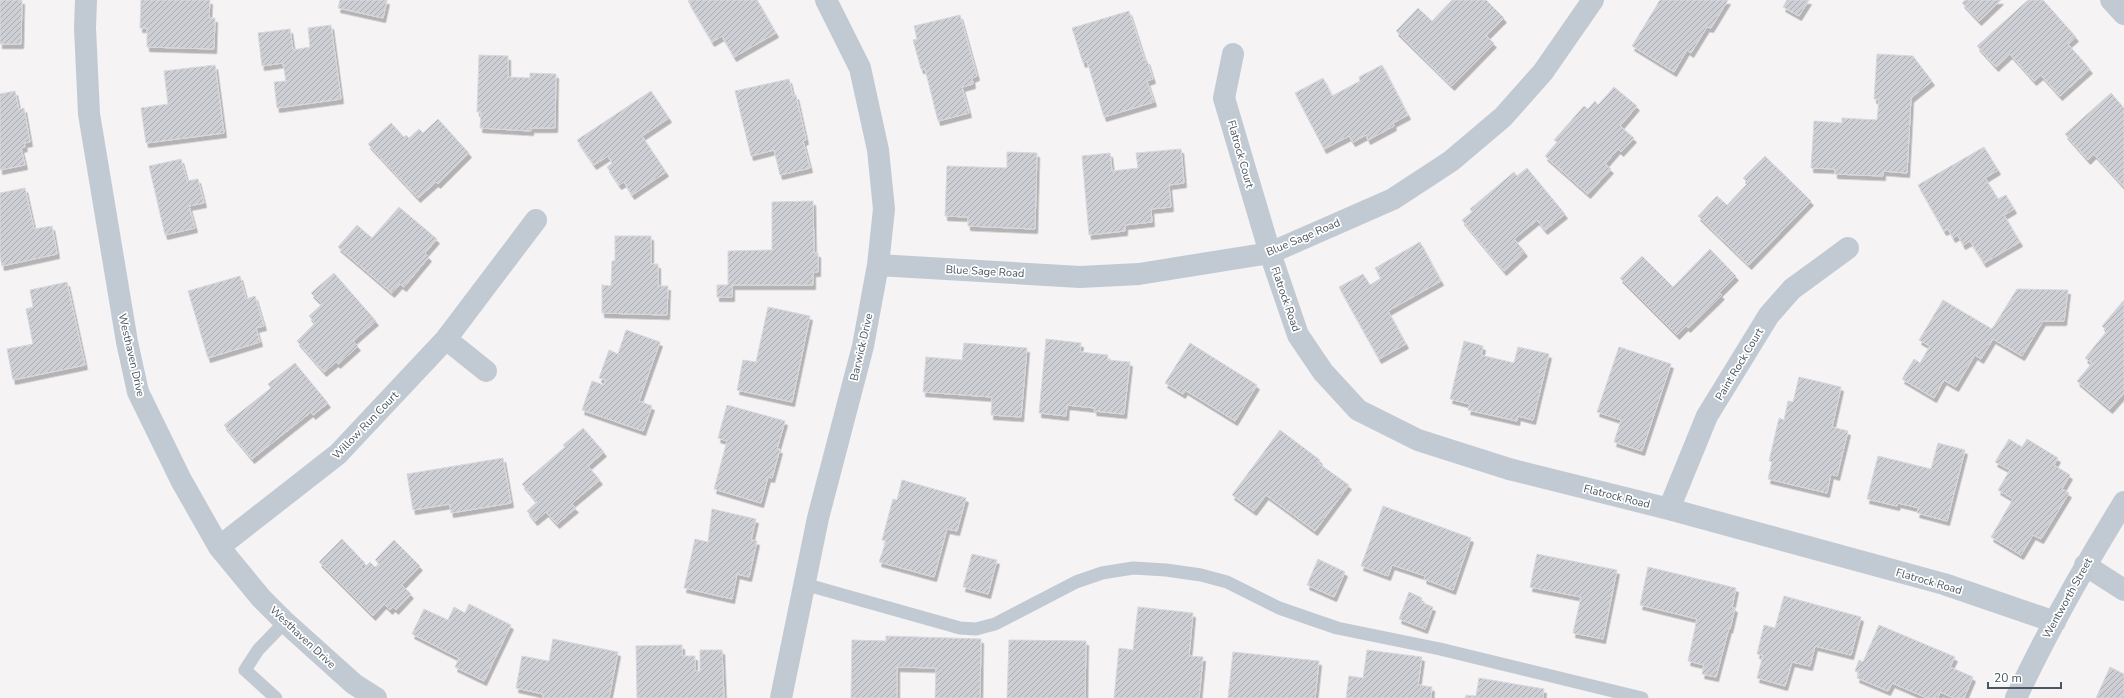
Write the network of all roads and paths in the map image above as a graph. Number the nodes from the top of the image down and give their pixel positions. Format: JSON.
{"nodes":[{"id":1,"x":86,"y":0,"type":"edge"},
{"id":2,"x":826,"y":0,"type":"edge"},
{"id":3,"x":1593,"y":0,"type":"edge"},
{"id":4,"x":2111,"y":0,"type":"edge"},
{"id":5,"x":2124,"y":14,"type":"edge"},
{"id":6,"x":1233,"y":54,"type":"dead end"},
{"id":7,"x":536,"y":220,"type":"dead end"},
{"id":8,"x":1848,"y":248,"type":"dead end"},
{"id":9,"x":1270,"y":253,"type":"junction"},
{"id":10,"x":878,"y":265,"type":"junction"},
{"id":11,"x":446,"y":339,"type":"junction"},
{"id":12,"x":486,"y":371,"type":"dead end"},
{"id":13,"x":2124,"y":502,"type":"edge"},
{"id":14,"x":1669,"y":509,"type":"junction"},
{"id":15,"x":219,"y":547,"type":"junction"},
{"id":16,"x":2085,"y":565,"type":"junction"},
{"id":17,"x":804,"y":584,"type":"junction"},
{"id":18,"x":2124,"y":590,"type":"edge"},
{"id":19,"x":285,"y":622,"type":"junction"},
{"id":20,"x":2055,"y":622,"type":"junction"},
{"id":21,"x":276,"y":698,"type":"edge"},
{"id":22,"x":376,"y":698,"type":"edge"},
{"id":23,"x":780,"y":698,"type":"edge"},
{"id":24,"x":1642,"y":698,"type":"edge"},
{"id":25,"x":2016,"y":698,"type":"edge"}],
"edges":[{"from":1,"to":15,"type":"street","name":"Westhaven Drive"},
{"from":2,"to":10,"type":"street","name":"Barwick Drive"},
{"from":3,"to":9,"type":"street","name":"Blue Sage Road"},
{"from":4,"to":5,"type":"street"},
{"from":6,"to":9,"type":"street","name":"Flatrock Court"},
{"from":7,"to":11,"type":"street","name":"Willow Run Court"},
{"from":8,"to":14,"type":"street","name":"Paint Rock Court"},
{"from":9,"to":10,"type":"street","name":"Blue Sage Road"},
{"from":9,"to":14,"type":"street","name":"Flatrock Road"},
{"from":10,"to":17,"type":"street","name":"Barwick Drive"},
{"from":11,"to":12,"type":"street"},
{"from":11,"to":15,"type":"street","name":"Willow Run Court"},
{"from":13,"to":16,"type":"street","name":"Wentworth Street"},
{"from":14,"to":20,"type":"street","name":"Flatrock Road"},
{"from":15,"to":19,"type":"street","name":"Westhaven Drive"},
{"from":16,"to":18,"type":"street"},
{"from":16,"to":20,"type":"street","name":"Wentworth Street"},
{"from":17,"to":23,"type":"street","name":"Barwick Drive"},
{"from":17,"to":24,"type":"lane"},
{"from":19,"to":21,"type":"lane"},
{"from":19,"to":22,"type":"street","name":"Westhaven Drive"},
{"from":20,"to":25,"type":"street","name":"Wentworth Street"}]}
